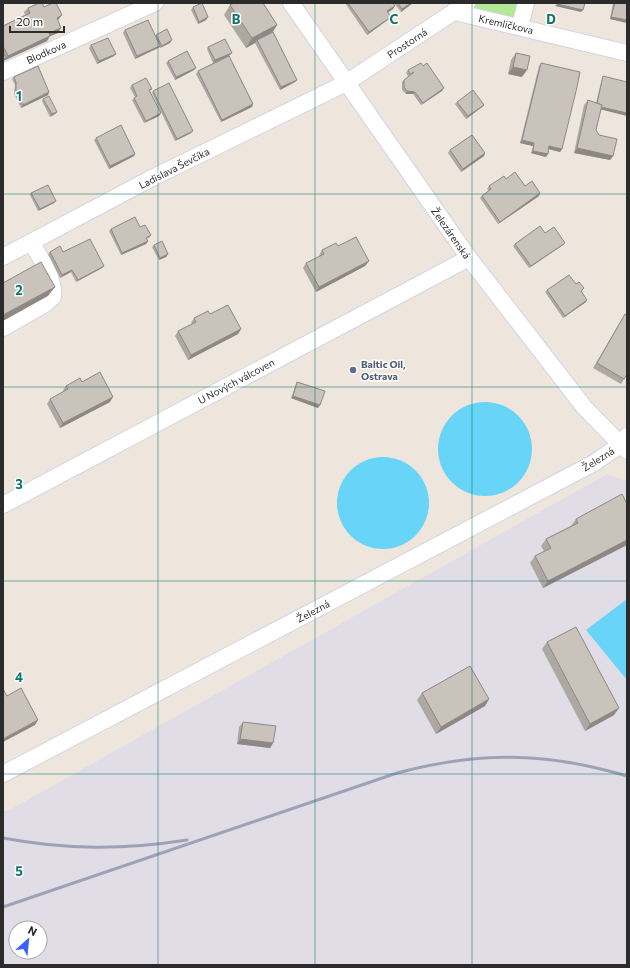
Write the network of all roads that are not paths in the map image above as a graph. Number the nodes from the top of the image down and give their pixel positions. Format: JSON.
{"nodes":[{"id":1,"x":155,"y":3,"type":"edge"},
{"id":2,"x":291,"y":3,"type":"edge"},
{"id":3,"x":526,"y":3,"type":"edge"},
{"id":4,"x":461,"y":7,"type":"edge"},
{"id":5,"x":520,"y":26,"type":"junction"},
{"id":6,"x":627,"y":53,"type":"edge"},
{"id":7,"x":3,"y":72,"type":"edge"},
{"id":8,"x":346,"y":83,"type":"junction"},
{"id":9,"x":31,"y":242,"type":"junction"},
{"id":10,"x":3,"y":257,"type":"edge"},
{"id":11,"x":469,"y":258,"type":"junction"},
{"id":12,"x":3,"y":328,"type":"edge"},
{"id":13,"x":625,"y":444,"type":"edge"},
{"id":14,"x":3,"y":504,"type":"edge"},
{"id":15,"x":3,"y":774,"type":"edge"}],
"edges":[{"from":1,"to":7,"type":"street","name":"Blodkova"},
{"from":2,"to":8,"type":"street","name":"Železárenská"},
{"from":3,"to":5,"type":"street"},
{"from":4,"to":5,"type":"street","name":"Kremličkova"},
{"from":4,"to":8,"type":"street","name":"Prostorná"},
{"from":5,"to":6,"type":"street","name":"Kremličkova"},
{"from":8,"to":9,"type":"street","name":"Ladislava Ševčíka"},
{"from":8,"to":11,"type":"street","name":"Železárenská"},
{"from":9,"to":10,"type":"street","name":"Ladislava Ševčíka"},
{"from":9,"to":12,"type":"street"},
{"from":11,"to":13,"type":"street","name":"Železárenská"},
{"from":11,"to":14,"type":"street","name":"U Nových válcoven"},
{"from":13,"to":15,"type":"street","name":"Železná"}]}
